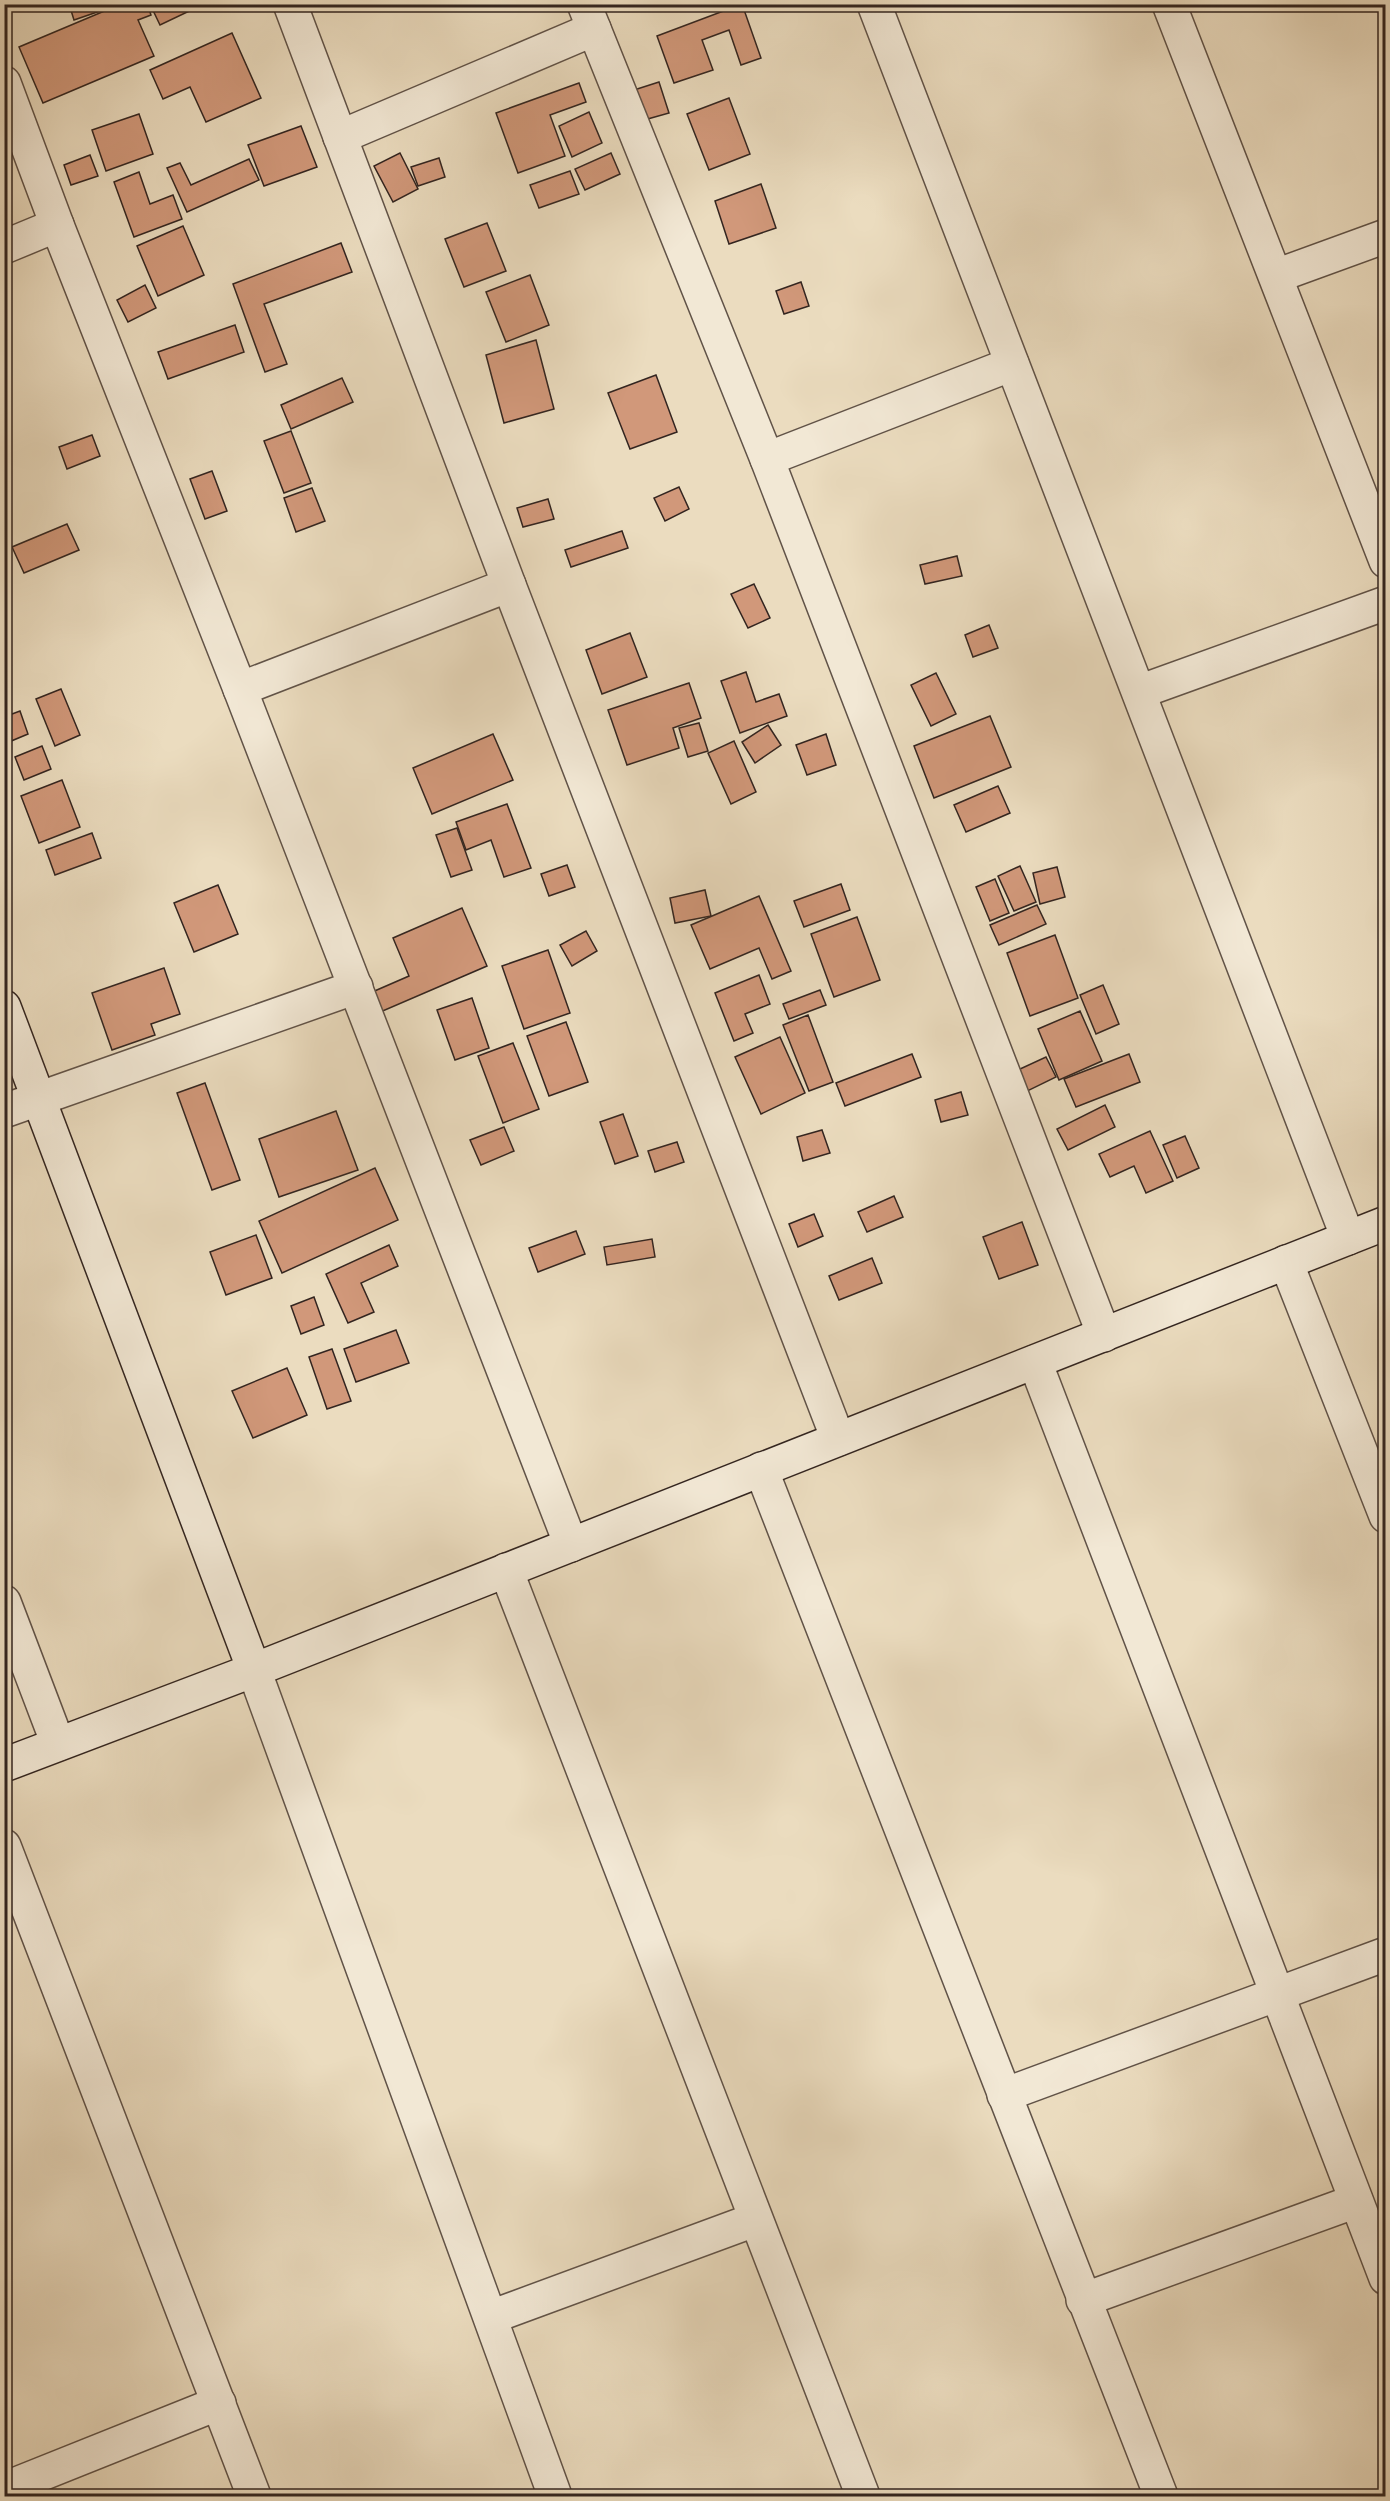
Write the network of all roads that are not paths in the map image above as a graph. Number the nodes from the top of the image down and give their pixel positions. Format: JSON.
{"nodes":[{"id":1,"x":290,"y":4,"type":"edge"},
{"id":2,"x":874,"y":4,"type":"edge"},
{"id":3,"x":1169,"y":4,"type":"edge"},
{"id":4,"x":589,"y":17,"type":"edge"},
{"id":5,"x":4,"y":83,"type":"edge"},
{"id":6,"x":339,"y":137,"type":"junction"},
{"id":7,"x":57,"y":225,"type":"junction"},
{"id":8,"x":1386,"y":236,"type":"edge"},
{"id":9,"x":4,"y":247,"type":"edge"},
{"id":10,"x":1276,"y":276,"type":"junction"},
{"id":11,"x":1012,"y":364,"type":"junction"},
{"id":12,"x":767,"y":459,"type":"junction"},
{"id":13,"x":1386,"y":561,"type":"edge"},
{"id":14,"x":509,"y":585,"type":"junction"},
{"id":15,"x":1386,"y":603,"type":"edge"},
{"id":16,"x":240,"y":689,"type":"junction"},
{"id":17,"x":1139,"y":692,"type":"junction"},
{"id":18,"x":356,"y":987,"type":"junction"},
{"id":19,"x":4,"y":1007,"type":"edge"},
{"id":20,"x":40,"y":1098,"type":"junction"},
{"id":21,"x":4,"y":1111,"type":"edge"},
{"id":22,"x":1386,"y":1223,"type":"edge"},
{"id":23,"x":1348,"y":1238,"type":"junction"},
{"id":24,"x":1286,"y":1262,"type":"junction"},
{"id":25,"x":1104,"y":1335,"type":"junction"},
{"id":26,"x":1035,"y":1362,"type":"junction"},
{"id":27,"x":838,"y":1439,"type":"junction"},
{"id":28,"x":761,"y":1469,"type":"junction"},
{"id":29,"x":1386,"y":1516,"type":"edge"},
{"id":30,"x":571,"y":1545,"type":"junction"},
{"id":31,"x":506,"y":1570,"type":"junction"},
{"id":32,"x":4,"y":1602,"type":"edge"},
{"id":33,"x":254,"y":1670,"type":"junction"},
{"id":34,"x":58,"y":1744,"type":"junction"},
{"id":35,"x":4,"y":1765,"type":"edge"},
{"id":36,"x":4,"y":1846,"type":"edge"},
{"id":37,"x":1386,"y":1954,"type":"edge"},
{"id":38,"x":1278,"y":1995,"type":"junction"},
{"id":39,"x":1004,"y":2095,"type":"junction"},
{"id":40,"x":1356,"y":2201,"type":"junction"},
{"id":41,"x":754,"y":2220,"type":"junction"},
{"id":42,"x":1386,"y":2278,"type":"edge"},
{"id":43,"x":1083,"y":2300,"type":"junction"},
{"id":44,"x":491,"y":2317,"type":"junction"},
{"id":45,"x":219,"y":2403,"type":"junction"},
{"id":46,"x":4,"y":2489,"type":"edge"},
{"id":47,"x":1150,"y":2493,"type":"edge"},
{"id":48,"x":254,"y":2496,"type":"edge"},
{"id":49,"x":555,"y":2496,"type":"edge"},
{"id":50,"x":863,"y":2496,"type":"edge"}],
"edges":[{"from":1,"to":6,"type":"street"},
{"from":2,"to":11,"type":"street"},
{"from":3,"to":10,"type":"street"},
{"from":4,"to":6,"type":"street"},
{"from":4,"to":12,"type":"street"},
{"from":5,"to":7,"type":"street"},
{"from":6,"to":14,"type":"street"},
{"from":7,"to":9,"type":"street"},
{"from":7,"to":16,"type":"street"},
{"from":8,"to":10,"type":"street"},
{"from":10,"to":13,"type":"street"},
{"from":11,"to":12,"type":"street"},
{"from":11,"to":17,"type":"street"},
{"from":12,"to":25,"type":"street"},
{"from":14,"to":16,"type":"street"},
{"from":14,"to":27,"type":"street"},
{"from":15,"to":17,"type":"street"},
{"from":16,"to":18,"type":"street"},
{"from":17,"to":23,"type":"street"},
{"from":18,"to":20,"type":"street"},
{"from":18,"to":30,"type":"street"},
{"from":19,"to":20,"type":"street"},
{"from":20,"to":21,"type":"street"},
{"from":20,"to":33,"type":"street"},
{"from":22,"to":23,"type":"street"},
{"from":23,"to":24,"type":"street"},
{"from":24,"to":25,"type":"street"},
{"from":24,"to":29,"type":"street"},
{"from":25,"to":26,"type":"street"},
{"from":26,"to":27,"type":"street"},
{"from":26,"to":38,"type":"street"},
{"from":27,"to":28,"type":"street"},
{"from":28,"to":30,"type":"street"},
{"from":28,"to":39,"type":"street"},
{"from":30,"to":31,"type":"street"},
{"from":31,"to":33,"type":"street"},
{"from":31,"to":41,"type":"street"},
{"from":32,"to":34,"type":"street"},
{"from":33,"to":34,"type":"street"},
{"from":33,"to":44,"type":"street"},
{"from":34,"to":35,"type":"street"},
{"from":36,"to":45,"type":"street"},
{"from":37,"to":38,"type":"street"},
{"from":38,"to":39,"type":"street"},
{"from":38,"to":40,"type":"street"},
{"from":39,"to":43,"type":"street"},
{"from":40,"to":42,"type":"street"},
{"from":40,"to":43,"type":"street"},
{"from":41,"to":44,"type":"street"},
{"from":41,"to":50,"type":"street"},
{"from":43,"to":47,"type":"street"},
{"from":44,"to":49,"type":"street"},
{"from":45,"to":46,"type":"street"},
{"from":45,"to":48,"type":"street"}]}
